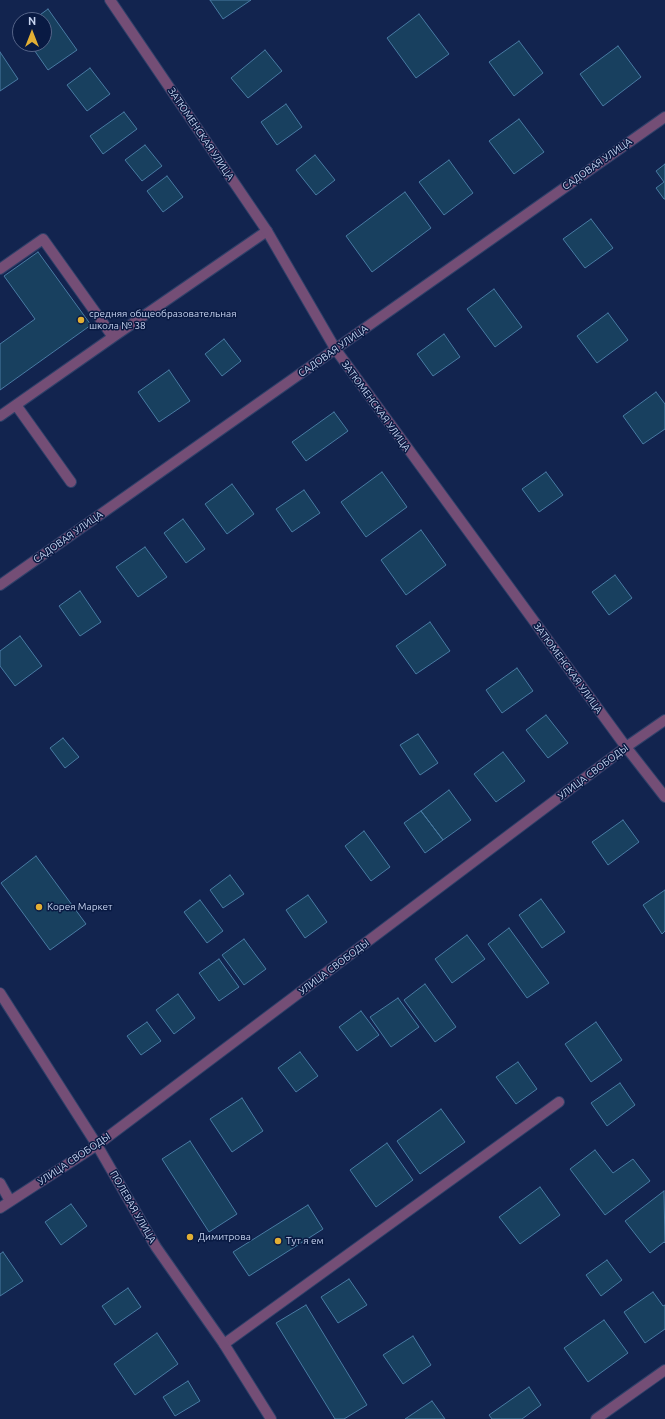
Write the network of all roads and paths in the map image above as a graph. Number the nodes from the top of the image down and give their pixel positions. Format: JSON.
{"nodes":[{"id":1,"x":110,"y":0,"type":"edge"},
{"id":2,"x":665,"y":117,"type":"edge"},
{"id":3,"x":268,"y":231,"type":"junction"},
{"id":4,"x":0,"y":269,"type":"edge"},
{"id":5,"x":112,"y":337,"type":"junction"},
{"id":6,"x":336,"y":350,"type":"junction"},
{"id":7,"x":16,"y":405,"type":"junction"},
{"id":8,"x":0,"y":416,"type":"edge"},
{"id":9,"x":72,"y":482,"type":"dead end"},
{"id":10,"x":0,"y":585,"type":"edge"},
{"id":11,"x":665,"y":720,"type":"edge"},
{"id":12,"x":626,"y":747,"type":"junction"},
{"id":13,"x":665,"y":797,"type":"edge"},
{"id":14,"x":0,"y":993,"type":"edge"},
{"id":15,"x":559,"y":1102,"type":"dead end"},
{"id":16,"x":97,"y":1145,"type":"junction"},
{"id":17,"x":0,"y":1183,"type":"edge"},
{"id":18,"x":10,"y":1201,"type":"junction"},
{"id":19,"x":0,"y":1208,"type":"edge"},
{"id":20,"x":224,"y":1344,"type":"junction"},
{"id":21,"x":665,"y":1370,"type":"edge"},
{"id":22,"x":271,"y":1419,"type":"edge"},
{"id":23,"x":596,"y":1419,"type":"edge"}],
"edges":[{"from":1,"to":3,"type":"street","name":"ЗАТЮМЕНСКАЯ УЛИЦА"},
{"from":2,"to":6,"type":"street","name":"САДОВАЯ УЛИЦА"},
{"from":3,"to":5,"type":"street"},
{"from":3,"to":6,"type":"street","name":"ЗАТЮМЕНСКАЯ УЛИЦА"},
{"from":4,"to":5,"type":"street"},
{"from":5,"to":7,"type":"street"},
{"from":6,"to":10,"type":"street","name":"САДОВАЯ УЛИЦА"},
{"from":6,"to":12,"type":"street","name":"ЗАТЮМЕНСКАЯ УЛИЦА"},
{"from":7,"to":8,"type":"street"},
{"from":7,"to":9,"type":"street"},
{"from":11,"to":12,"type":"street","name":"УЛИЦА СВОБОДЫ"},
{"from":12,"to":13,"type":"street","name":"ЗАТЮМЕНСКАЯ УЛИЦА"},
{"from":12,"to":16,"type":"street","name":"УЛИЦА СВОБОДЫ"},
{"from":14,"to":16,"type":"street","name":"ПОЛЕВАЯ УЛИЦА"},
{"from":15,"to":20,"type":"street"},
{"from":16,"to":18,"type":"street","name":"УЛИЦА СВОБОДЫ"},
{"from":16,"to":20,"type":"street","name":"ПОЛЕВАЯ УЛИЦА"},
{"from":17,"to":18,"type":"street"},
{"from":18,"to":19,"type":"street","name":"УЛИЦА СВОБОДЫ"},
{"from":20,"to":22,"type":"street","name":"ПОЛЕВАЯ УЛИЦА"},
{"from":21,"to":23,"type":"street"}]}
